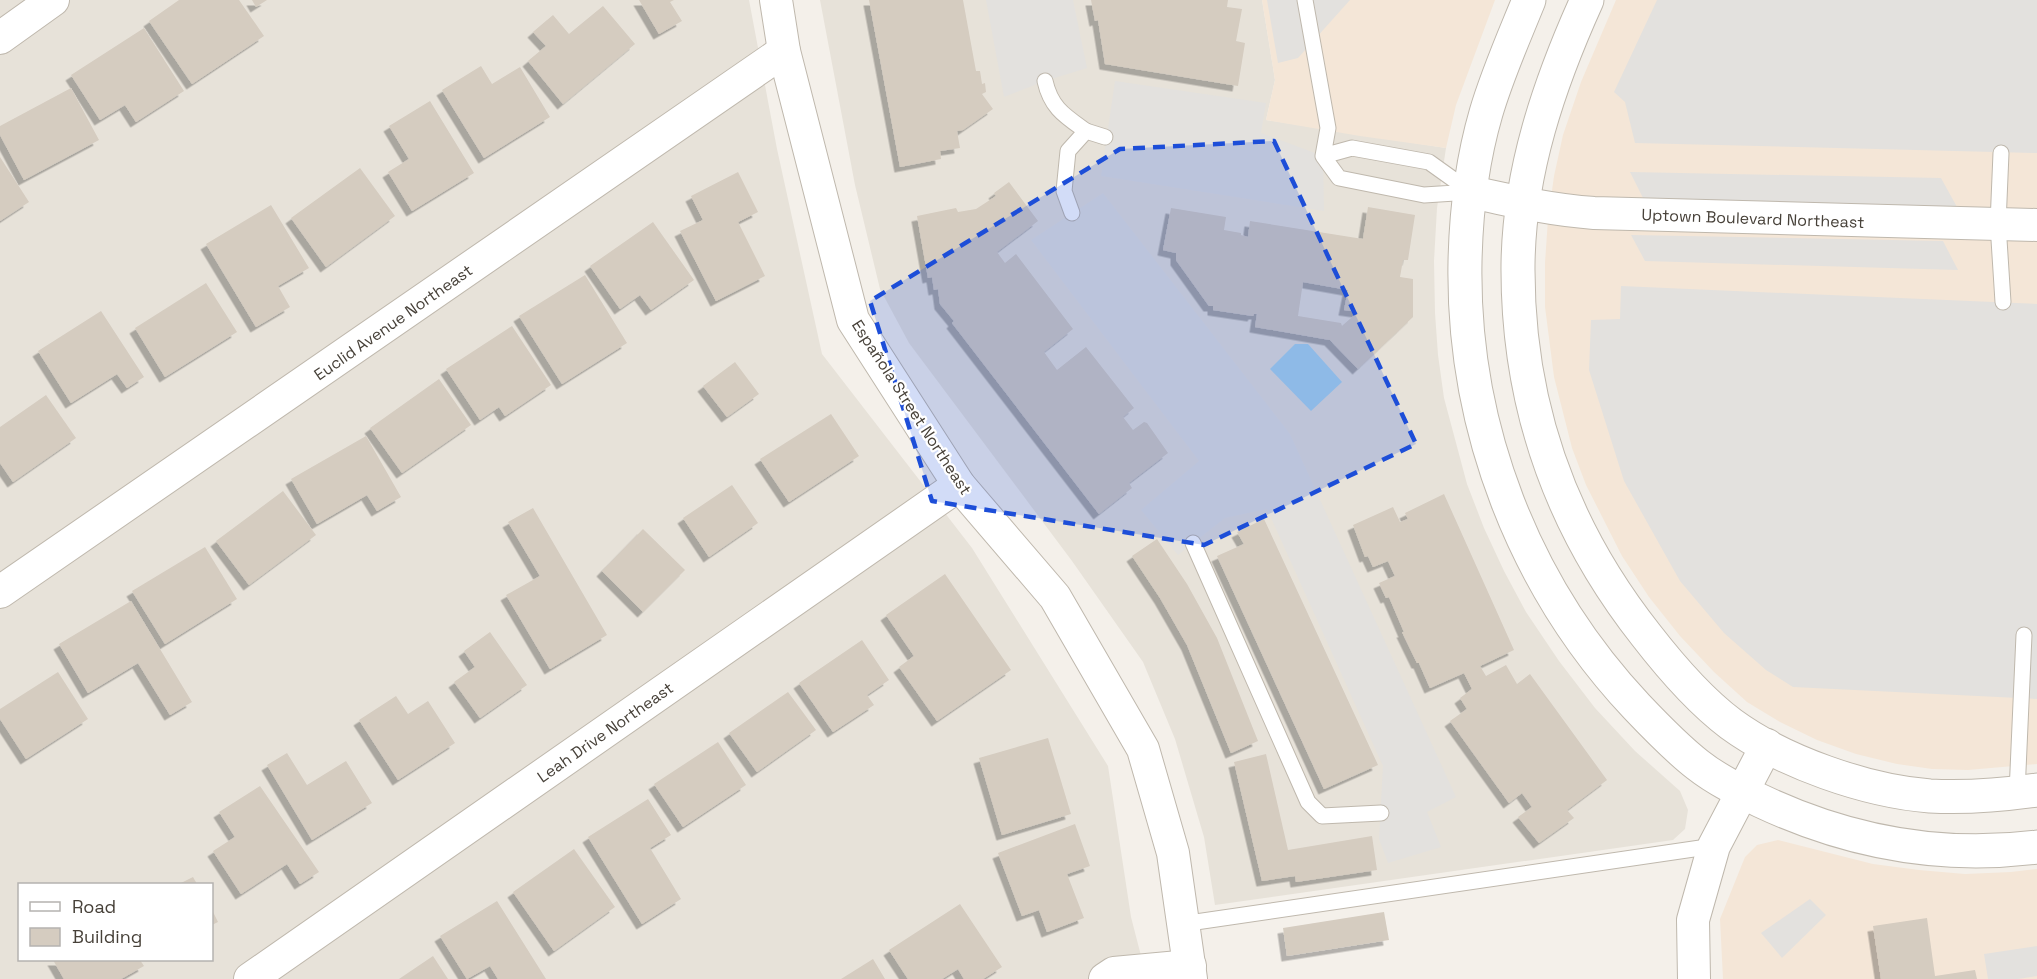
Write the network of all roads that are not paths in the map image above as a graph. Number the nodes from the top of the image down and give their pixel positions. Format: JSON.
{"nodes":[{"id":1,"x":53,"y":0,"type":"edge"},
{"id":2,"x":776,"y":0,"type":"edge"},
{"id":3,"x":1305,"y":0,"type":"edge"},
{"id":4,"x":1528,"y":0,"type":"edge"},
{"id":5,"x":1587,"y":0,"type":"edge"},
{"id":6,"x":0,"y":38,"type":"edge"},
{"id":7,"x":784,"y":51,"type":"junction"},
{"id":8,"x":1045,"y":81,"type":"dead end"},
{"id":9,"x":1086,"y":131,"type":"junction"},
{"id":10,"x":1105,"y":136,"type":"dead end"},
{"id":11,"x":2001,"y":153,"type":"dead end"},
{"id":12,"x":1323,"y":156,"type":"junction"},
{"id":13,"x":1471,"y":192,"type":"junction"},
{"id":14,"x":1523,"y":204,"type":"junction"},
{"id":15,"x":1072,"y":213,"type":"dead end"},
{"id":16,"x":1998,"y":224,"type":"junction"},
{"id":17,"x":2037,"y":225,"type":"edge"},
{"id":18,"x":2003,"y":302,"type":"dead end"},
{"id":19,"x":959,"y":485,"type":"junction"},
{"id":20,"x":1193,"y":543,"type":"dead end"},
{"id":21,"x":0,"y":592,"type":"edge"},
{"id":22,"x":2024,"y":635,"type":"dead end"},
{"id":23,"x":1767,"y":745,"type":"junction"},
{"id":24,"x":2027,"y":791,"type":"edge"},
{"id":25,"x":1742,"y":792,"type":"junction"},
{"id":26,"x":1380,"y":813,"type":"dead end"},
{"id":27,"x":1714,"y":846,"type":"junction"},
{"id":28,"x":2037,"y":847,"type":"edge"},
{"id":29,"x":1182,"y":924,"type":"junction"},
{"id":30,"x":1190,"y":973,"type":"edge"},
{"id":31,"x":250,"y":979,"type":"edge"},
{"id":32,"x":1105,"y":979,"type":"edge"},
{"id":33,"x":1694,"y":979,"type":"edge"}],
"edges":[{"from":1,"to":6,"type":"street"},
{"from":2,"to":7,"type":"street","name":"Española Street Northeast"},
{"from":3,"to":12,"type":"lane"},
{"from":4,"to":13,"type":"street"},
{"from":5,"to":14,"type":"street"},
{"from":7,"to":19,"type":"street","name":"Española Street Northeast"},
{"from":7,"to":21,"type":"street","name":"Euclid Avenue Northeast"},
{"from":8,"to":9,"type":"lane"},
{"from":9,"to":10,"type":"lane"},
{"from":9,"to":15,"type":"lane"},
{"from":11,"to":16,"type":"lane"},
{"from":12,"to":13,"type":"lane"},
{"from":12,"to":13,"type":"lane"},
{"from":13,"to":14,"type":"street","name":"Uptown Boulevard Northeast"},
{"from":13,"to":25,"type":"street"},
{"from":14,"to":16,"type":"street","name":"Uptown Boulevard Northeast"},
{"from":14,"to":23,"type":"street"},
{"from":16,"to":17,"type":"street","name":"Uptown Boulevard Northeast"},
{"from":16,"to":18,"type":"lane"},
{"from":19,"to":29,"type":"street","name":"Española Street Northeast"},
{"from":19,"to":31,"type":"street","name":"Leah Drive Northeast"},
{"from":20,"to":26,"type":"lane"},
{"from":22,"to":24,"type":"lane"},
{"from":23,"to":24,"type":"street"},
{"from":23,"to":25,"type":"street"},
{"from":25,"to":27,"type":"street"},
{"from":25,"to":28,"type":"street"},
{"from":27,"to":29,"type":"lane"},
{"from":27,"to":33,"type":"street"},
{"from":29,"to":30,"type":"street","name":"Española Street Northeast"},
{"from":30,"to":32,"type":"street"}]}
